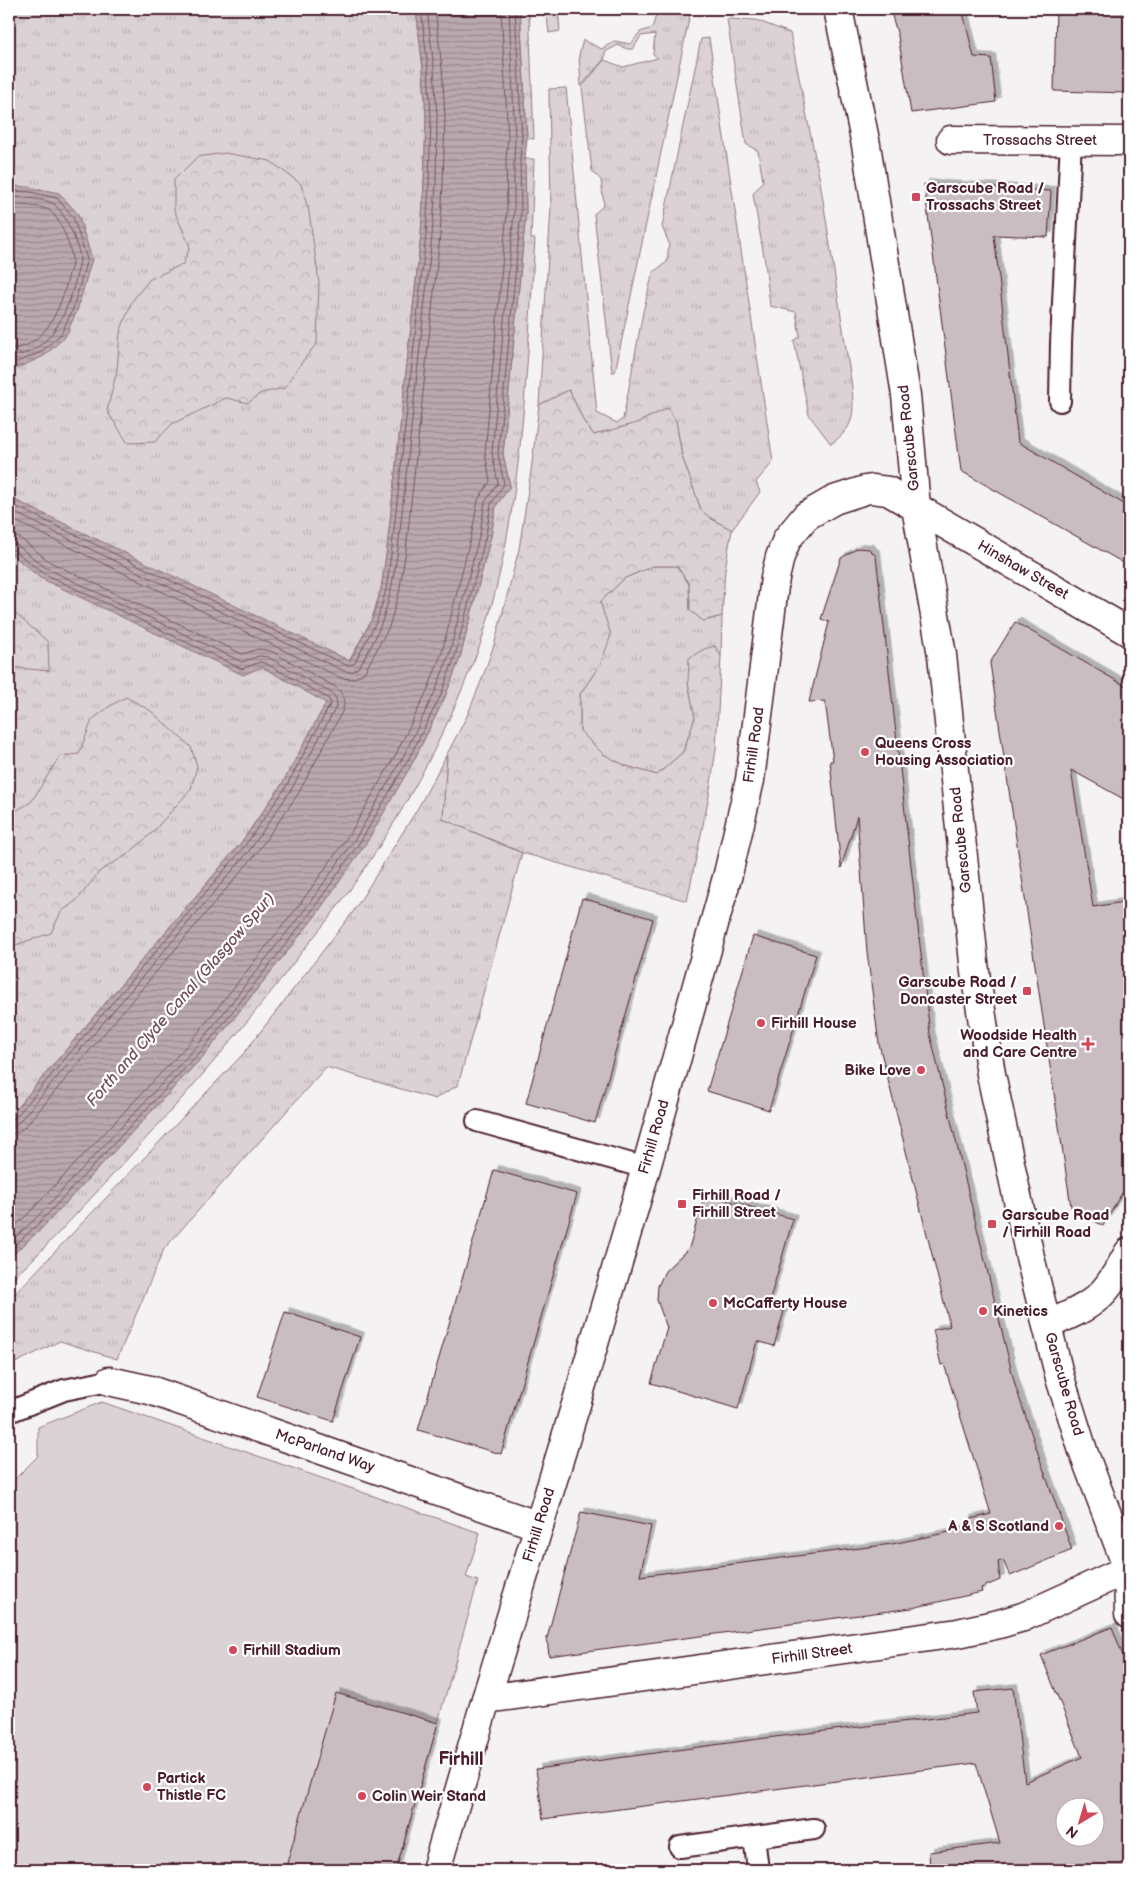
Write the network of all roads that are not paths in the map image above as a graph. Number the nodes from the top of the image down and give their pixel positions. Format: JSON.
{"nodes":[{"id":1,"x":838,"y":9,"type":"edge"},
{"id":2,"x":951,"y":140,"type":"dead end"},
{"id":3,"x":1071,"y":140,"type":"junction"},
{"id":4,"x":1129,"y":140,"type":"edge"},
{"id":5,"x":1060,"y":401,"type":"dead end"},
{"id":6,"x":916,"y":507,"type":"junction"},
{"id":7,"x":1129,"y":632,"type":"edge"},
{"id":8,"x":477,"y":1121,"type":"dead end"},
{"id":9,"x":646,"y":1168,"type":"junction"},
{"id":10,"x":1129,"y":1252,"type":"edge"},
{"id":11,"x":1047,"y":1325,"type":"junction"},
{"id":12,"x":109,"y":1381,"type":"joint"},
{"id":13,"x":9,"y":1412,"type":"edge"},
{"id":14,"x":539,"y":1526,"type":"junction"},
{"id":15,"x":1128,"y":1570,"type":"edge"},
{"id":16,"x":1129,"y":1614,"type":"edge"},
{"id":17,"x":486,"y":1699,"type":"junction"},
{"id":18,"x":814,"y":1828,"type":"dead end"},
{"id":19,"x":754,"y":1836,"type":"junction"},
{"id":20,"x":680,"y":1847,"type":"dead end"},
{"id":21,"x":436,"y":1870,"type":"edge"},
{"id":22,"x":758,"y":1870,"type":"edge"}],
"edges":[{"from":1,"to":6,"type":"street","name":"Garscube Road"},
{"from":2,"to":3,"type":"street","name":"Trossachs Street"},
{"from":3,"to":4,"type":"street","name":"Trossachs Street"},
{"from":3,"to":5,"type":"lane"},
{"from":6,"to":7,"type":"street","name":"Hinshaw Street"},
{"from":6,"to":9,"type":"street","name":"Firhill Road"},
{"from":6,"to":11,"type":"street","name":"Garscube Road"},
{"from":8,"to":9,"type":"lane"},
{"from":9,"to":14,"type":"street","name":"Firhill Road"},
{"from":10,"to":11,"type":"street"},
{"from":11,"to":15,"type":"street","name":"Garscube Road"},
{"from":12,"to":13,"type":"lane"},
{"from":12,"to":14,"type":"street","name":"McParland Way"},
{"from":14,"to":17,"type":"street","name":"Firhill Road"},
{"from":15,"to":16,"type":"street","name":"Garscube Road"},
{"from":15,"to":17,"type":"street","name":"Firhill Street"},
{"from":17,"to":21,"type":"street","name":"Firhill Road"},
{"from":18,"to":19,"type":"lane"},
{"from":19,"to":20,"type":"lane"},
{"from":19,"to":22,"type":"lane"}]}
